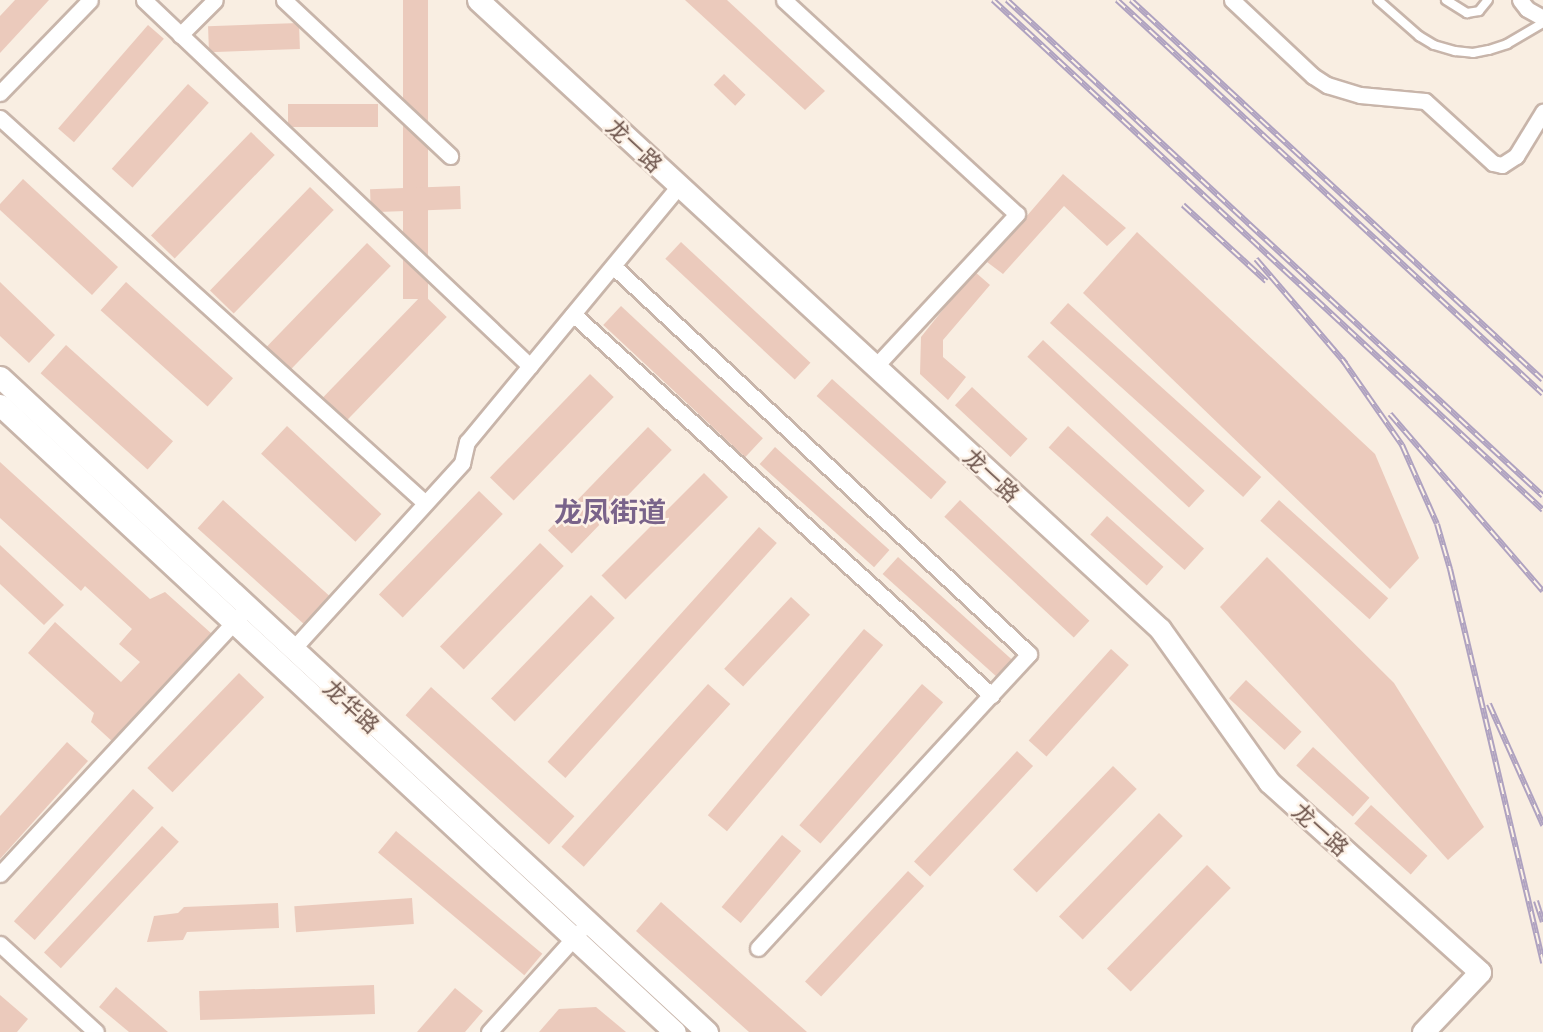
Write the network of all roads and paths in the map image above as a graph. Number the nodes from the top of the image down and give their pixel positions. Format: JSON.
{"nodes":[{"id":1,"x":90,"y":0,"type":"edge"},
{"id":2,"x":144,"y":0,"type":"edge"},
{"id":3,"x":215,"y":0,"type":"edge"},
{"id":4,"x":284,"y":0,"type":"edge"},
{"id":5,"x":478,"y":0,"type":"edge"},
{"id":6,"x":784,"y":0,"type":"edge"},
{"id":7,"x":1232,"y":0,"type":"edge"},
{"id":8,"x":1378,"y":0,"type":"edge"},
{"id":9,"x":1446,"y":0,"type":"edge"},
{"id":10,"x":1488,"y":0,"type":"edge"},
{"id":11,"x":1520,"y":0,"type":"edge"},
{"id":12,"x":1543,"y":18,"type":"edge"},
{"id":13,"x":1543,"y":23,"type":"edge"},
{"id":14,"x":180,"y":35,"type":"junction"},
{"id":15,"x":0,"y":93,"type":"edge"},
{"id":16,"x":1543,"y":112,"type":"edge"},
{"id":17,"x":0,"y":118,"type":"edge"},
{"id":18,"x":450,"y":156,"type":"dead end"},
{"id":19,"x":679,"y":186,"type":"junction"},
{"id":20,"x":613,"y":266,"type":"junction"},
{"id":21,"x":573,"y":314,"type":"junction"},
{"id":22,"x":530,"y":366,"type":"junction"},
{"id":23,"x":875,"y":367,"type":"junction"},
{"id":24,"x":0,"y":377,"type":"edge"},
{"id":25,"x":0,"y":405,"type":"edge"},
{"id":26,"x":425,"y":503,"type":"junction"},
{"id":27,"x":241,"y":616,"type":"junction"},
{"id":28,"x":292,"y":650,"type":"junction"},
{"id":29,"x":991,"y":695,"type":"junction"},
{"id":30,"x":0,"y":874,"type":"edge"},
{"id":31,"x":580,"y":930,"type":"junction"},
{"id":32,"x":0,"y":944,"type":"edge"},
{"id":33,"x":758,"y":948,"type":"dead end"},
{"id":34,"x":96,"y":1032,"type":"edge"},
{"id":35,"x":489,"y":1032,"type":"edge"},
{"id":36,"x":675,"y":1032,"type":"edge"},
{"id":37,"x":707,"y":1032,"type":"edge"},
{"id":38,"x":1423,"y":1032,"type":"edge"}],
"edges":[{"from":1,"to":15,"type":"street"},
{"from":2,"to":14,"type":"street"},
{"from":3,"to":14,"type":"street"},
{"from":4,"to":18,"type":"street"},
{"from":5,"to":19,"type":"main road","name":"龙一路"},
{"from":6,"to":23,"type":"street"},
{"from":7,"to":16,"type":"street"},
{"from":8,"to":13,"type":"lane"},
{"from":9,"to":10,"type":"lane"},
{"from":11,"to":12,"type":"street"},
{"from":14,"to":22,"type":"street"},
{"from":17,"to":26,"type":"street"},
{"from":19,"to":20,"type":"street"},
{"from":19,"to":23,"type":"main road","name":"龙一路"},
{"from":20,"to":21,"type":"street"},
{"from":20,"to":29,"type":"street"},
{"from":21,"to":22,"type":"street"},
{"from":21,"to":29,"type":"street"},
{"from":22,"to":26,"type":"street"},
{"from":23,"to":38,"type":"main road","name":"龙一路"},
{"from":24,"to":27,"type":"main road","name":"龙华路"},
{"from":25,"to":27,"type":"main road"},
{"from":26,"to":28,"type":"street"},
{"from":27,"to":28,"type":"main road","name":"龙华路"},
{"from":27,"to":30,"type":"street"},
{"from":27,"to":31,"type":"main road"},
{"from":28,"to":31,"type":"main road","name":"龙华路"},
{"from":29,"to":33,"type":"street"},
{"from":31,"to":35,"type":"street"},
{"from":31,"to":36,"type":"main road"},
{"from":31,"to":37,"type":"main road","name":"龙华路"},
{"from":32,"to":34,"type":"street"}]}
